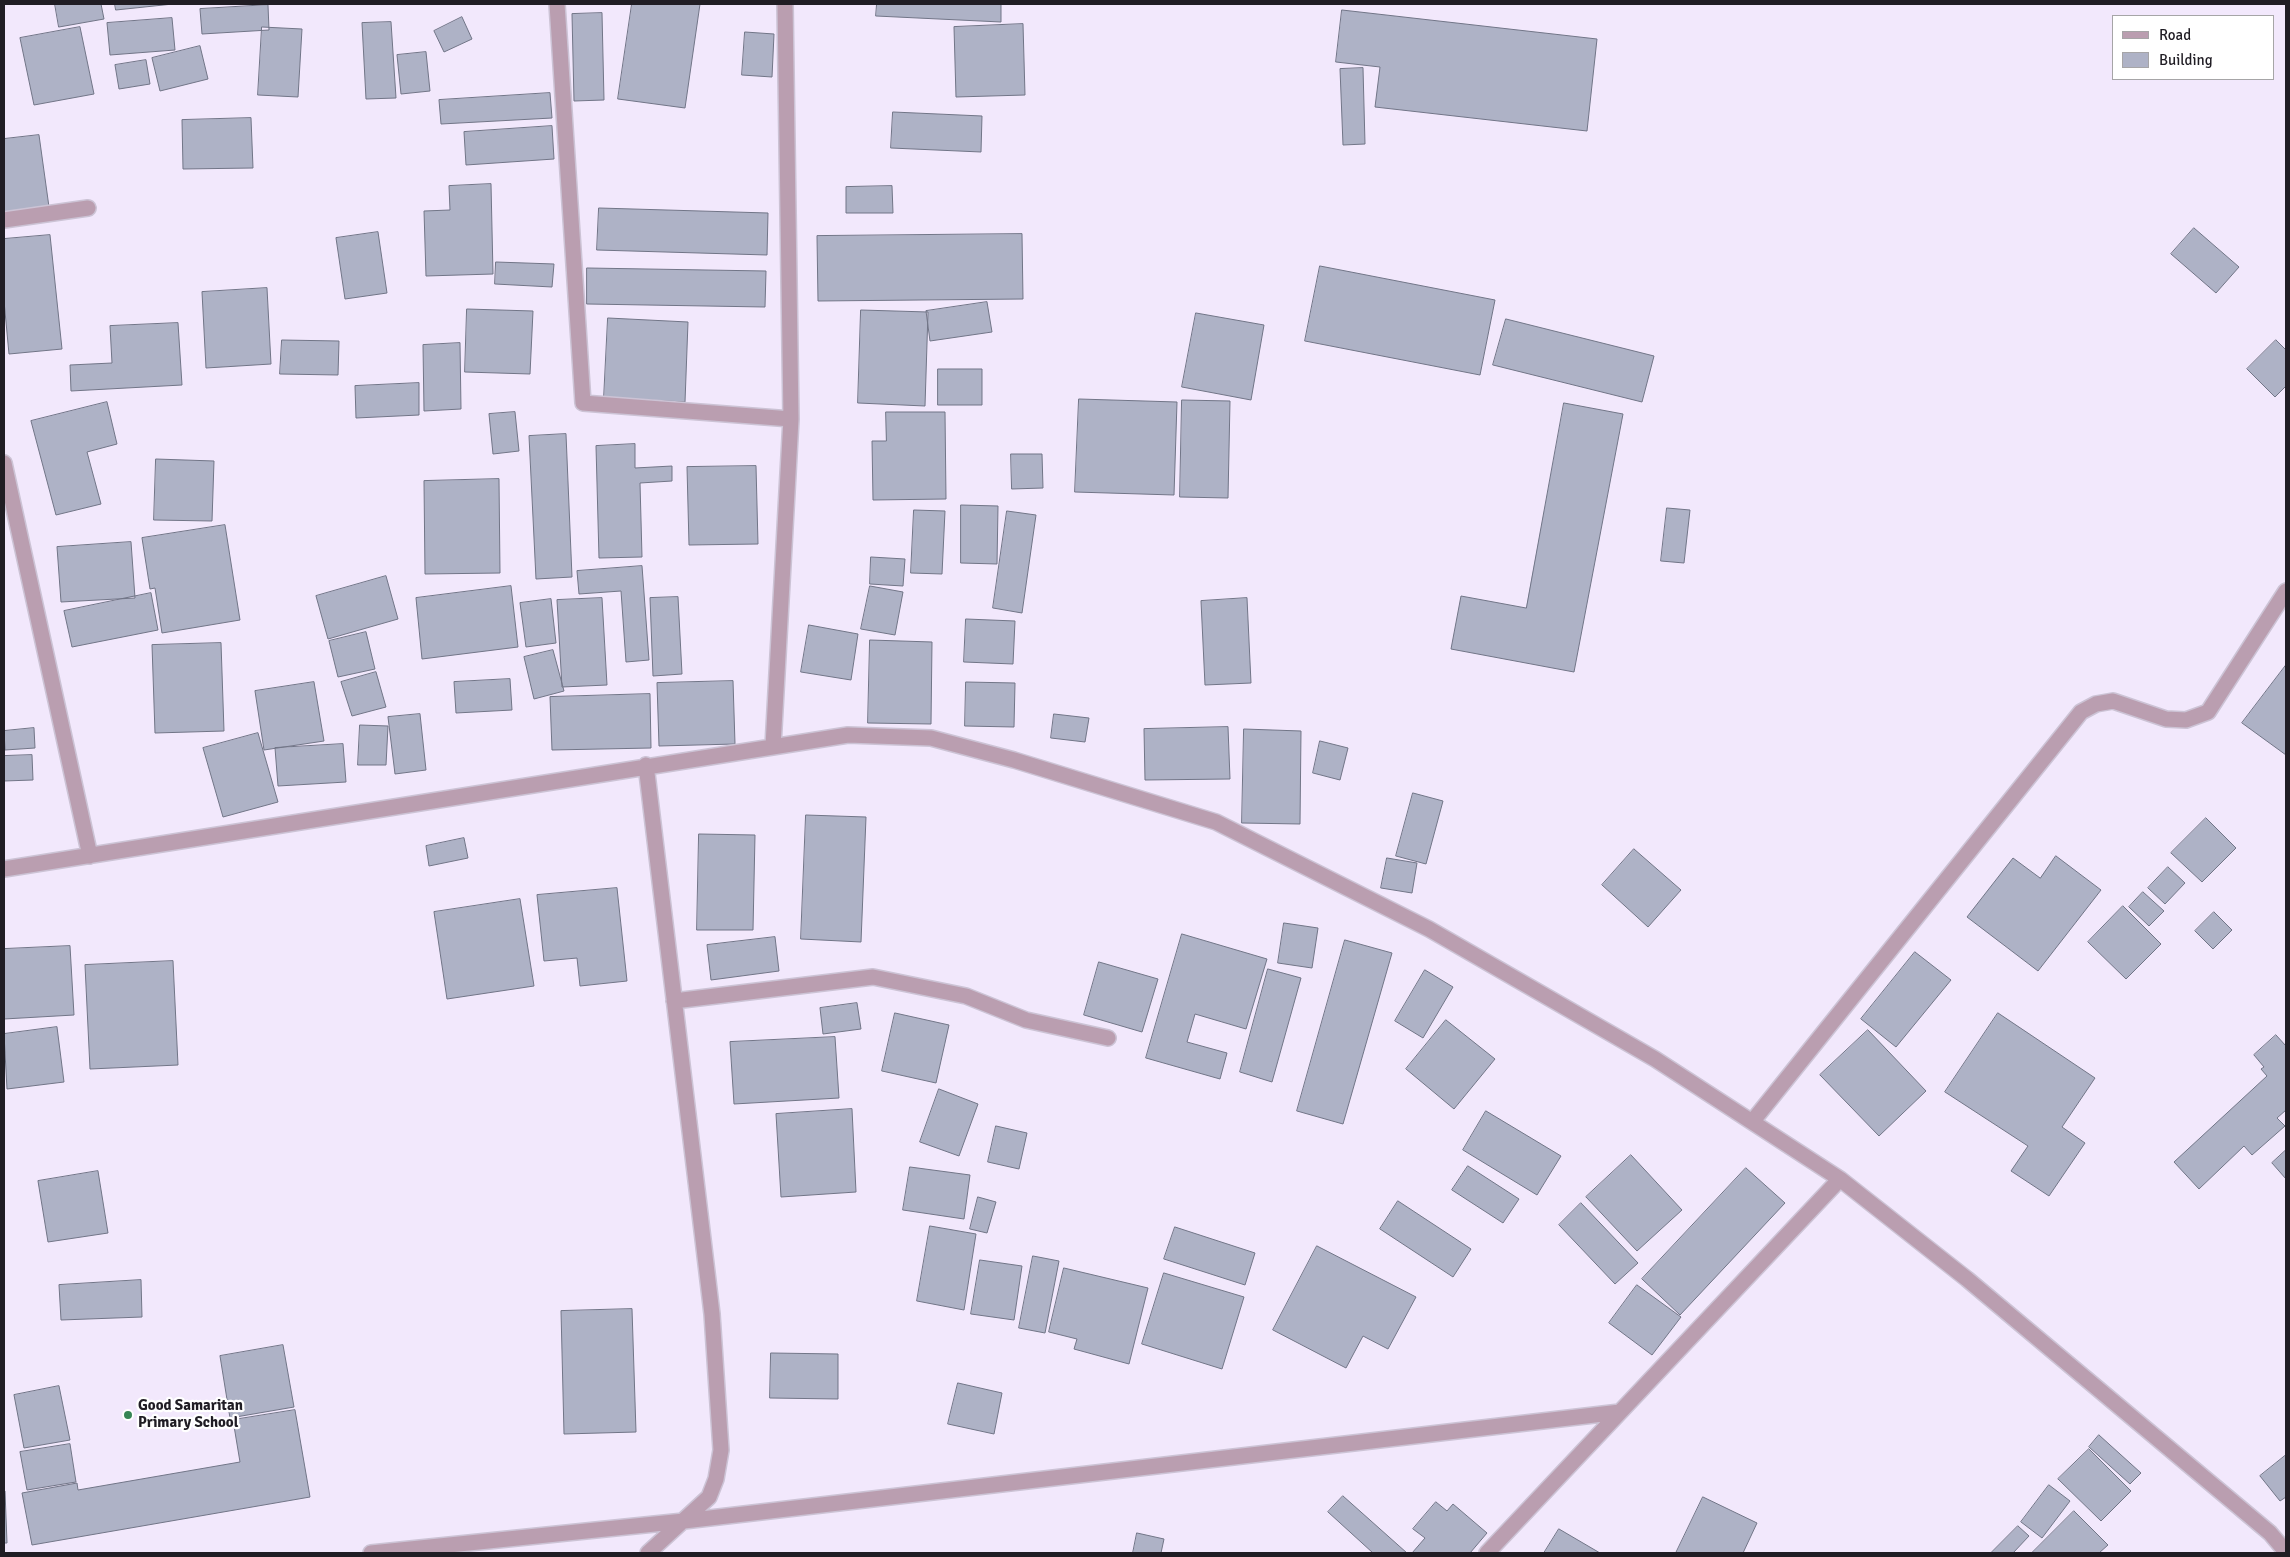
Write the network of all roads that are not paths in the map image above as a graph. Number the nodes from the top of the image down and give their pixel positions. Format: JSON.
{"nodes":[{"id":1,"x":557,"y":4,"type":"edge"},
{"id":2,"x":785,"y":4,"type":"edge"},
{"id":3,"x":88,"y":208,"type":"dead end"},
{"id":4,"x":4,"y":220,"type":"edge"},
{"id":5,"x":791,"y":419,"type":"junction"},
{"id":6,"x":4,"y":463,"type":"edge"},
{"id":7,"x":2286,"y":591,"type":"edge"},
{"id":8,"x":773,"y":746,"type":"junction"},
{"id":9,"x":646,"y":765,"type":"junction"},
{"id":10,"x":90,"y":856,"type":"junction"},
{"id":11,"x":4,"y":869,"type":"edge"},
{"id":12,"x":674,"y":1001,"type":"junction"},
{"id":13,"x":1108,"y":1038,"type":"dead end"},
{"id":14,"x":1752,"y":1122,"type":"junction"},
{"id":15,"x":1840,"y":1179,"type":"junction"},
{"id":16,"x":1620,"y":1412,"type":"junction"},
{"id":17,"x":684,"y":1521,"type":"junction"},
{"id":18,"x":2286,"y":1552,"type":"edge"},
{"id":19,"x":371,"y":1553,"type":"edge"},
{"id":20,"x":648,"y":1553,"type":"edge"},
{"id":21,"x":1487,"y":1553,"type":"edge"}],
"edges":[{"from":1,"to":5,"type":"street"},
{"from":2,"to":5,"type":"street"},
{"from":3,"to":4,"type":"street"},
{"from":5,"to":8,"type":"street"},
{"from":6,"to":10,"type":"street"},
{"from":7,"to":14,"type":"street"},
{"from":8,"to":9,"type":"street"},
{"from":8,"to":14,"type":"street"},
{"from":9,"to":10,"type":"street"},
{"from":9,"to":12,"type":"street"},
{"from":10,"to":11,"type":"street"},
{"from":12,"to":13,"type":"street"},
{"from":12,"to":17,"type":"street"},
{"from":14,"to":15,"type":"street"},
{"from":15,"to":16,"type":"street"},
{"from":15,"to":18,"type":"street"},
{"from":16,"to":17,"type":"street"},
{"from":16,"to":21,"type":"street"},
{"from":17,"to":19,"type":"street"},
{"from":17,"to":20,"type":"street"}]}
